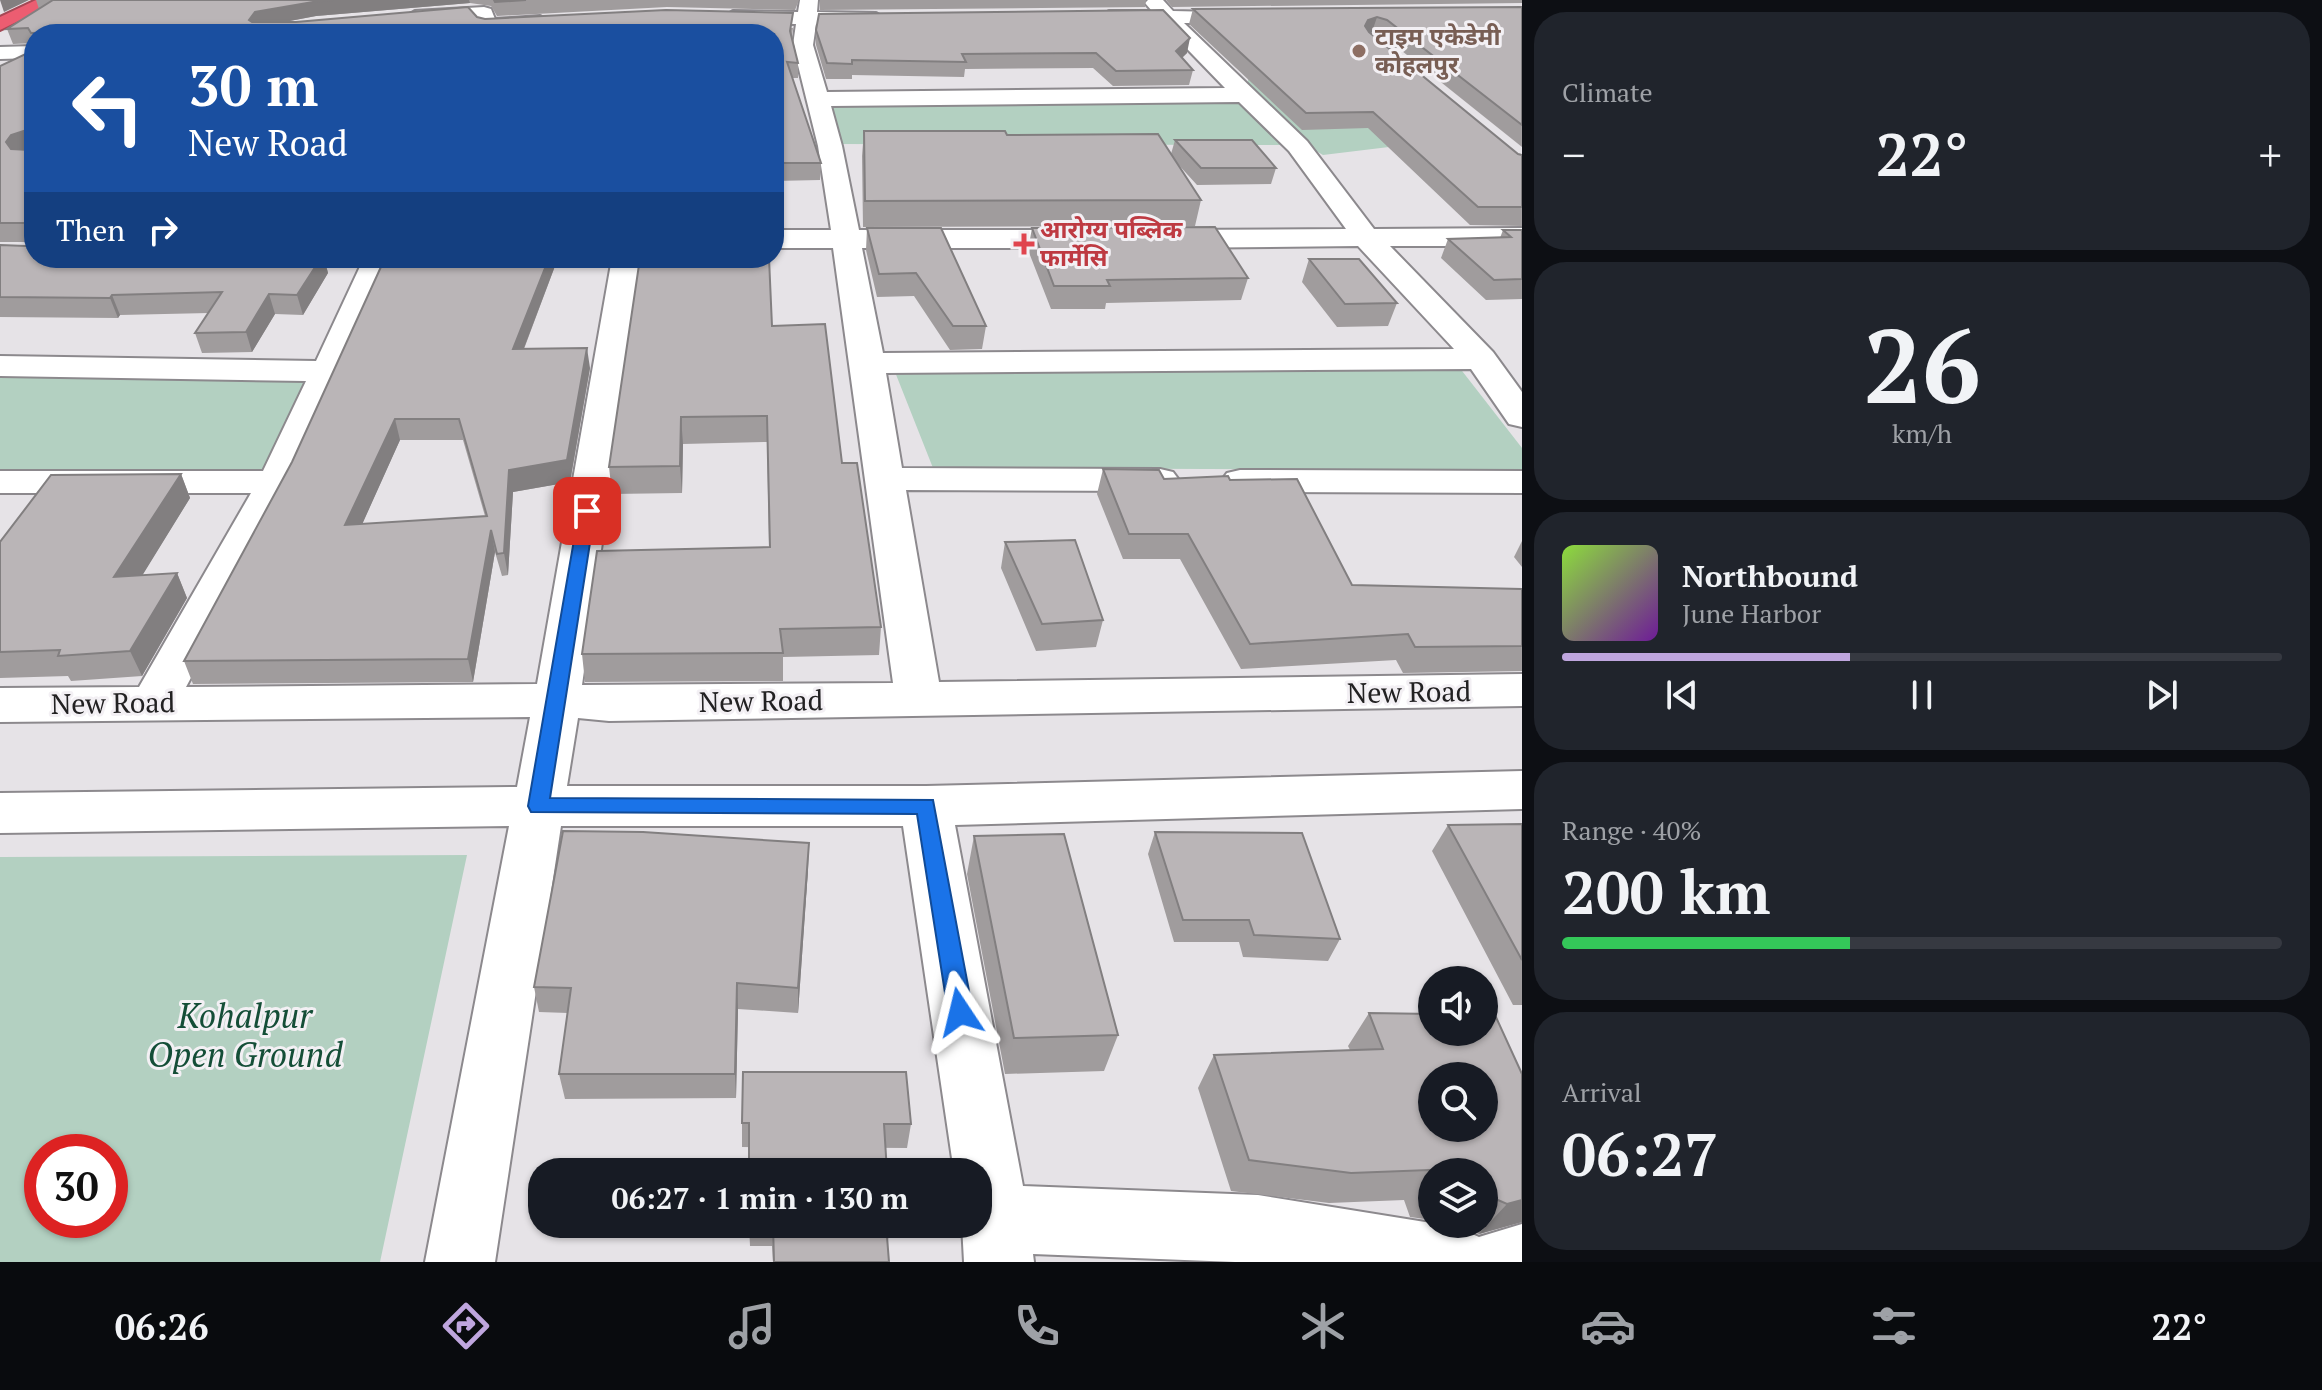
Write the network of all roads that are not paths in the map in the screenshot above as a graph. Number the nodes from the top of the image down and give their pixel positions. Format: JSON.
{"nodes":[{"id":1,"x":11,"y":0,"type":"edge"},
{"id":2,"x":52,"y":0,"type":"edge"},
{"id":3,"x":426,"y":0,"type":"edge"},
{"id":4,"x":748,"y":0,"type":"edge"},
{"id":5,"x":774,"y":0,"type":"edge"},
{"id":6,"x":0,"y":5,"type":"edge"},
{"id":7,"x":716,"y":9,"type":"edge"},
{"id":8,"x":551,"y":13,"type":"edge"},
{"id":9,"x":1088,"y":17,"type":"edge"},
{"id":10,"x":1267,"y":17,"type":"edge"},
{"id":11,"x":901,"y":18,"type":"edge"},
{"id":12,"x":1158,"y":19,"type":"edge"},
{"id":13,"x":0,"y":24,"type":"edge"},
{"id":14,"x":485,"y":24,"type":"edge"},
{"id":15,"x":806,"y":28,"type":"edge"},
{"id":16,"x":1522,"y":38,"type":"edge"},
{"id":17,"x":1188,"y":40,"type":"junction"},
{"id":18,"x":1219,"y":40,"type":"edge"},
{"id":19,"x":1296,"y":41,"type":"edge"},
{"id":20,"x":1373,"y":41,"type":"junction"},
{"id":21,"x":24,"y":52,"type":"edge"},
{"id":22,"x":0,"y":53,"type":"edge"},
{"id":23,"x":1396,"y":60,"type":"edge"},
{"id":24,"x":1246,"y":95,"type":"junction"},
{"id":25,"x":819,"y":99,"type":"junction"},
{"id":26,"x":1266,"y":146,"type":"dead end"},
{"id":27,"x":1298,"y":146,"type":"junction"},
{"id":28,"x":1522,"y":237,"type":"edge"},
{"id":29,"x":845,"y":238,"type":"junction"},
{"id":30,"x":784,"y":239,"type":"edge"},
{"id":31,"x":1367,"y":239,"type":"junction"},
{"id":32,"x":375,"y":268,"type":"edge"},
{"id":33,"x":625,"y":268,"type":"edge"},
{"id":34,"x":1481,"y":359,"type":"junction"},
{"id":35,"x":868,"y":363,"type":"junction"},
{"id":36,"x":0,"y":366,"type":"edge"},
{"id":37,"x":329,"y":371,"type":"junction"},
{"id":38,"x":1522,"y":416,"type":"edge"},
{"id":39,"x":883,"y":479,"type":"junction"},
{"id":40,"x":0,"y":482,"type":"edge"},
{"id":41,"x":277,"y":482,"type":"junction"},
{"id":42,"x":1522,"y":482,"type":"edge"},
{"id":43,"x":1522,"y":690,"type":"edge"},
{"id":44,"x":918,"y":698,"type":"junction"},
{"id":45,"x":557,"y":700,"type":"junction"},
{"id":46,"x":154,"y":702,"type":"junction"},
{"id":47,"x":0,"y":705,"type":"edge"},
{"id":48,"x":1522,"y":790,"type":"edge"},
{"id":49,"x":539,"y":806,"type":"junction"},
{"id":50,"x":926,"y":806,"type":"junction"},
{"id":51,"x":0,"y":813,"type":"edge"},
{"id":52,"x":997,"y":1241,"type":"edge"},
{"id":53,"x":1522,"y":1258,"type":"edge"},
{"id":54,"x":460,"y":1262,"type":"edge"},
{"id":55,"x":1456,"y":1262,"type":"edge"},
{"id":56,"x":1502,"y":1262,"type":"edge"}],
"edges":[{"from":1,"to":6,"type":"highway"},
{"from":2,"to":13,"type":"highway"},
{"from":3,"to":14,"type":"street"},
{"from":4,"to":7,"type":"street"},
{"from":5,"to":15,"type":"street"},
{"from":7,"to":15,"type":"street"},
{"from":8,"to":14,"type":"street"},
{"from":9,"to":12,"type":"street"},
{"from":10,"to":12,"type":"street"},
{"from":11,"to":15,"type":"street"},
{"from":12,"to":17,"type":"street"},
{"from":15,"to":25,"type":"street"},
{"from":16,"to":20,"type":"street"},
{"from":17,"to":18,"type":"street"},
{"from":17,"to":24,"type":"street"},
{"from":19,"to":20,"type":"street"},
{"from":20,"to":23,"type":"street"},
{"from":21,"to":22,"type":"street"},
{"from":24,"to":25,"type":"street"},
{"from":24,"to":27,"type":"street"},
{"from":25,"to":29,"type":"street"},
{"from":26,"to":27,"type":"street"},
{"from":27,"to":31,"type":"street"},
{"from":28,"to":31,"type":"street"},
{"from":29,"to":30,"type":"street"},
{"from":29,"to":31,"type":"street"},
{"from":29,"to":35,"type":"street"},
{"from":31,"to":34,"type":"street"},
{"from":32,"to":37,"type":"street"},
{"from":33,"to":45,"type":"street"},
{"from":34,"to":35,"type":"street"},
{"from":34,"to":38,"type":"street"},
{"from":35,"to":39,"type":"street"},
{"from":36,"to":37,"type":"street"},
{"from":37,"to":41,"type":"street"},
{"from":39,"to":42,"type":"street"},
{"from":39,"to":44,"type":"street"},
{"from":40,"to":41,"type":"street"},
{"from":41,"to":46,"type":"street"},
{"from":43,"to":44,"type":"street","name":"New Road"},
{"from":44,"to":45,"type":"street","name":"New Road"},
{"from":45,"to":46,"type":"street","name":"New Road"},
{"from":45,"to":49,"type":"street"},
{"from":46,"to":47,"type":"street","name":"New Road"},
{"from":48,"to":50,"type":"street"},
{"from":49,"to":50,"type":"street"},
{"from":49,"to":51,"type":"street"},
{"from":49,"to":54,"type":"street"},
{"from":50,"to":52,"type":"street"},
{"from":52,"to":55,"type":"street"},
{"from":53,"to":56,"type":"street"}]}
